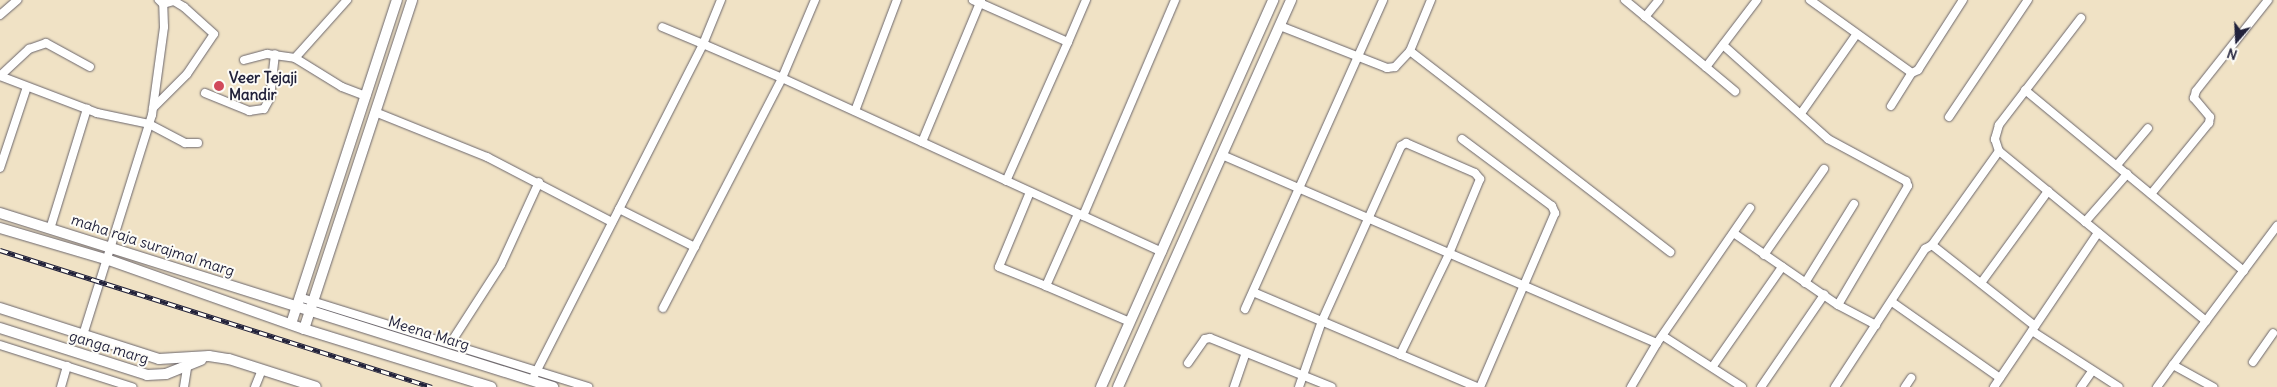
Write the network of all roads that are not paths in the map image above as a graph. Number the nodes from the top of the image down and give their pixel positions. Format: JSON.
{"nodes":[{"id":1,"x":18,"y":0,"type":"edge"},
{"id":2,"x":347,"y":0,"type":"edge"},
{"id":3,"x":397,"y":0,"type":"edge"},
{"id":4,"x":412,"y":0,"type":"edge"},
{"id":5,"x":720,"y":0,"type":"edge"},
{"id":6,"x":814,"y":0,"type":"edge"},
{"id":7,"x":898,"y":0,"type":"edge"},
{"id":8,"x":1086,"y":0,"type":"edge"},
{"id":9,"x":1175,"y":0,"type":"edge"},
{"id":10,"x":1273,"y":0,"type":"edge"},
{"id":11,"x":1292,"y":0,"type":"edge"},
{"id":12,"x":1383,"y":0,"type":"edge"},
{"id":13,"x":1431,"y":0,"type":"edge"},
{"id":14,"x":1625,"y":0,"type":"edge"},
{"id":15,"x":1659,"y":0,"type":"edge"},
{"id":16,"x":1757,"y":0,"type":"edge"},
{"id":17,"x":1810,"y":0,"type":"edge"},
{"id":18,"x":1963,"y":0,"type":"edge"},
{"id":19,"x":2028,"y":0,"type":"edge"},
{"id":20,"x":2268,"y":0,"type":"edge"},
{"id":21,"x":978,"y":1,"type":"edge"},
{"id":22,"x":161,"y":2,"type":"edge"},
{"id":23,"x":0,"y":15,"type":"edge"},
{"id":24,"x":1645,"y":17,"type":"junction"},
{"id":25,"x":2081,"y":18,"type":"dead end"},
{"id":26,"x":1280,"y":26,"type":"junction"},
{"id":27,"x":662,"y":28,"type":"dead end"},
{"id":28,"x":1856,"y":35,"type":"junction"},
{"id":29,"x":1068,"y":42,"type":"junction"},
{"id":30,"x":703,"y":44,"type":"junction"},
{"id":31,"x":1723,"y":45,"type":"junction"},
{"id":32,"x":1410,"y":51,"type":"junction"},
{"id":33,"x":275,"y":54,"type":"junction"},
{"id":34,"x":295,"y":58,"type":"junction"},
{"id":35,"x":1357,"y":58,"type":"junction"},
{"id":36,"x":244,"y":60,"type":"dead end"},
{"id":37,"x":90,"y":66,"type":"dead end"},
{"id":38,"x":1706,"y":66,"type":"junction"},
{"id":39,"x":1912,"y":73,"type":"junction"},
{"id":40,"x":0,"y":76,"type":"edge"},
{"id":41,"x":782,"y":78,"type":"junction"},
{"id":42,"x":26,"y":87,"type":"junction"},
{"id":43,"x":2025,"y":90,"type":"junction"},
{"id":44,"x":1735,"y":92,"type":"dead end"},
{"id":45,"x":205,"y":93,"type":"dead end"},
{"id":46,"x":366,"y":96,"type":"junction"},
{"id":47,"x":1892,"y":106,"type":"dead end"},
{"id":48,"x":153,"y":108,"type":"junction"},
{"id":49,"x":87,"y":109,"type":"junction"},
{"id":50,"x":855,"y":111,"type":"junction"},
{"id":51,"x":375,"y":112,"type":"junction"},
{"id":52,"x":1802,"y":112,"type":"junction"},
{"id":53,"x":1949,"y":117,"type":"dead end"},
{"id":54,"x":149,"y":124,"type":"junction"},
{"id":55,"x":2148,"y":128,"type":"dead end"},
{"id":56,"x":1462,"y":139,"type":"dead end"},
{"id":57,"x":922,"y":142,"type":"junction"},
{"id":58,"x":198,"y":144,"type":"dead end"},
{"id":59,"x":1999,"y":151,"type":"junction"},
{"id":60,"x":1222,"y":155,"type":"junction"},
{"id":61,"x":2117,"y":165,"type":"junction"},
{"id":62,"x":0,"y":168,"type":"edge"},
{"id":63,"x":1824,"y":169,"type":"dead end"},
{"id":64,"x":2127,"y":174,"type":"junction"},
{"id":65,"x":1006,"y":181,"type":"junction"},
{"id":66,"x":539,"y":182,"type":"junction"},
{"id":67,"x":1299,"y":187,"type":"junction"},
{"id":68,"x":2048,"y":191,"type":"junction"},
{"id":69,"x":1030,"y":192,"type":"junction"},
{"id":70,"x":2151,"y":194,"type":"junction"},
{"id":71,"x":1854,"y":204,"type":"dead end"},
{"id":72,"x":1750,"y":208,"type":"dead end"},
{"id":73,"x":619,"y":209,"type":"junction"},
{"id":74,"x":0,"y":214,"type":"edge"},
{"id":75,"x":1081,"y":215,"type":"junction"},
{"id":76,"x":1369,"y":218,"type":"junction"},
{"id":77,"x":612,"y":222,"type":"junction"},
{"id":78,"x":2085,"y":222,"type":"junction"},
{"id":79,"x":2277,"y":226,"type":"edge"},
{"id":80,"x":0,"y":228,"type":"edge"},
{"id":81,"x":50,"y":229,"type":"junction"},
{"id":82,"x":2098,"y":233,"type":"junction"},
{"id":83,"x":1735,"y":234,"type":"junction"},
{"id":84,"x":1932,"y":245,"type":"junction"},
{"id":85,"x":695,"y":247,"type":"junction"},
{"id":86,"x":113,"y":248,"type":"junction"},
{"id":87,"x":1162,"y":252,"type":"junction"},
{"id":88,"x":1670,"y":252,"type":"dead end"},
{"id":89,"x":1449,"y":254,"type":"junction"},
{"id":90,"x":1764,"y":255,"type":"junction"},
{"id":91,"x":109,"y":260,"type":"junction"},
{"id":92,"x":1782,"y":267,"type":"junction"},
{"id":93,"x":2244,"y":271,"type":"junction"},
{"id":94,"x":1805,"y":283,"type":"junction"},
{"id":95,"x":1981,"y":284,"type":"junction"},
{"id":96,"x":1046,"y":286,"type":"junction"},
{"id":97,"x":1523,"y":287,"type":"junction"},
{"id":98,"x":1253,"y":292,"type":"junction"},
{"id":99,"x":1824,"y":296,"type":"junction"},
{"id":100,"x":298,"y":302,"type":"junction"},
{"id":101,"x":1892,"y":302,"type":"junction"},
{"id":102,"x":1838,"y":305,"type":"junction"},
{"id":103,"x":311,"y":306,"type":"junction"},
{"id":104,"x":0,"y":308,"type":"edge"},
{"id":105,"x":663,"y":308,"type":"dead end"},
{"id":106,"x":1245,"y":309,"type":"dead end"},
{"id":107,"x":1322,"y":321,"type":"junction"},
{"id":108,"x":2206,"y":321,"type":"junction"},
{"id":109,"x":1130,"y":322,"type":"junction"},
{"id":110,"x":291,"y":324,"type":"junction"},
{"id":111,"x":1876,"y":325,"type":"junction"},
{"id":112,"x":0,"y":328,"type":"edge"},
{"id":113,"x":2033,"y":328,"type":"junction"},
{"id":114,"x":304,"y":329,"type":"junction"},
{"id":115,"x":2276,"y":331,"type":"edge"},
{"id":116,"x":83,"y":335,"type":"junction"},
{"id":117,"x":1663,"y":336,"type":"junction"},
{"id":118,"x":1657,"y":343,"type":"junction"},
{"id":119,"x":450,"y":344,"type":"junction"},
{"id":120,"x":0,"y":345,"type":"edge"},
{"id":121,"x":1246,"y":353,"type":"junction"},
{"id":122,"x":1400,"y":355,"type":"junction"},
{"id":123,"x":2253,"y":362,"type":"dead end"},
{"id":124,"x":188,"y":363,"type":"junction"},
{"id":125,"x":1188,"y":363,"type":"dead end"},
{"id":126,"x":2173,"y":365,"type":"junction"},
{"id":127,"x":67,"y":366,"type":"junction"},
{"id":128,"x":1713,"y":366,"type":"junction"},
{"id":129,"x":262,"y":370,"type":"junction"},
{"id":130,"x":2092,"y":371,"type":"junction"},
{"id":131,"x":1304,"y":374,"type":"junction"},
{"id":132,"x":1911,"y":378,"type":"dead end"},
{"id":133,"x":2000,"y":378,"type":"junction"},
{"id":134,"x":532,"y":379,"type":"edge"},
{"id":135,"x":1634,"y":386,"type":"edge"},
{"id":136,"x":61,"y":387,"type":"edge"},
{"id":137,"x":132,"y":387,"type":"edge"},
{"id":138,"x":184,"y":387,"type":"edge"},
{"id":139,"x":255,"y":387,"type":"edge"},
{"id":140,"x":316,"y":387,"type":"edge"},
{"id":141,"x":491,"y":387,"type":"edge"},
{"id":142,"x":553,"y":387,"type":"edge"},
{"id":143,"x":588,"y":387,"type":"edge"},
{"id":144,"x":1101,"y":387,"type":"edge"},
{"id":145,"x":1118,"y":387,"type":"edge"},
{"id":146,"x":1234,"y":387,"type":"edge"},
{"id":147,"x":1299,"y":387,"type":"edge"},
{"id":148,"x":1331,"y":387,"type":"edge"},
{"id":149,"x":1478,"y":387,"type":"edge"},
{"id":150,"x":1742,"y":387,"type":"edge"},
{"id":151,"x":1761,"y":387,"type":"edge"},
{"id":152,"x":1835,"y":387,"type":"edge"},
{"id":153,"x":1905,"y":387,"type":"edge"},
{"id":154,"x":1994,"y":387,"type":"edge"},
{"id":155,"x":2081,"y":387,"type":"edge"},
{"id":156,"x":2119,"y":387,"type":"edge"},
{"id":157,"x":2157,"y":387,"type":"edge"},
{"id":158,"x":2213,"y":387,"type":"edge"}],
"edges":[{"from":1,"to":23,"type":"street"},
{"from":2,"to":34,"type":"street"},
{"from":3,"to":46,"type":"street"},
{"from":4,"to":51,"type":"street"},
{"from":5,"to":30,"type":"street"},
{"from":6,"to":41,"type":"street"},
{"from":7,"to":50,"type":"street"},
{"from":8,"to":29,"type":"street"},
{"from":9,"to":75,"type":"street"},
{"from":10,"to":87,"type":"street"},
{"from":11,"to":26,"type":"street"},
{"from":12,"to":35,"type":"street"},
{"from":13,"to":32,"type":"street"},
{"from":14,"to":24,"type":"street"},
{"from":15,"to":24,"type":"street"},
{"from":16,"to":31,"type":"street"},
{"from":17,"to":28,"type":"street"},
{"from":18,"to":39,"type":"street"},
{"from":19,"to":53,"type":"street"},
{"from":20,"to":70,"type":"street"},
{"from":21,"to":29,"type":"street"},
{"from":21,"to":57,"type":"street"},
{"from":22,"to":48,"type":"street"},
{"from":22,"to":48,"type":"street"},
{"from":24,"to":38,"type":"street"},
{"from":25,"to":43,"type":"street"},
{"from":26,"to":35,"type":"street"},
{"from":26,"to":60,"type":"street"},
{"from":27,"to":30,"type":"street"},
{"from":28,"to":39,"type":"street"},
{"from":28,"to":52,"type":"street"},
{"from":29,"to":65,"type":"street"},
{"from":30,"to":41,"type":"street"},
{"from":30,"to":73,"type":"street"},
{"from":31,"to":38,"type":"street"},
{"from":31,"to":52,"type":"street"},
{"from":32,"to":35,"type":"street"},
{"from":32,"to":88,"type":"street"},
{"from":33,"to":34,"type":"street"},
{"from":33,"to":36,"type":"street"},
{"from":33,"to":45,"type":"street"},
{"from":34,"to":46,"type":"street"},
{"from":35,"to":67,"type":"street"},
{"from":37,"to":40,"type":"street"},
{"from":38,"to":44,"type":"street"},
{"from":39,"to":47,"type":"street"},
{"from":40,"to":42,"type":"street"},
{"from":41,"to":50,"type":"street"},
{"from":41,"to":85,"type":"street"},
{"from":42,"to":49,"type":"street"},
{"from":42,"to":62,"type":"street"},
{"from":43,"to":59,"type":"street"},
{"from":43,"to":61,"type":"street"},
{"from":46,"to":100,"type":"street"},
{"from":48,"to":54,"type":"street"},
{"from":49,"to":54,"type":"street"},
{"from":49,"to":81,"type":"street"},
{"from":50,"to":57,"type":"street"},
{"from":51,"to":66,"type":"street"},
{"from":51,"to":103,"type":"street"},
{"from":52,"to":102,"type":"street"},
{"from":54,"to":58,"type":"street"},
{"from":54,"to":86,"type":"street"},
{"from":55,"to":61,"type":"street"},
{"from":56,"to":97,"type":"street"},
{"from":57,"to":65,"type":"street"},
{"from":59,"to":68,"type":"street"},
{"from":59,"to":84,"type":"street"},
{"from":60,"to":67,"type":"street"},
{"from":60,"to":145,"type":"street"},
{"from":61,"to":64,"type":"street"},
{"from":63,"to":90,"type":"street"},
{"from":64,"to":70,"type":"street"},
{"from":64,"to":78,"type":"street"},
{"from":65,"to":69,"type":"street"},
{"from":66,"to":77,"type":"street"},
{"from":66,"to":119,"type":"street"},
{"from":67,"to":76,"type":"street"},
{"from":67,"to":98,"type":"street"},
{"from":68,"to":78,"type":"street"},
{"from":68,"to":95,"type":"street"},
{"from":69,"to":75,"type":"street"},
{"from":69,"to":96,"type":"street"},
{"from":70,"to":93,"type":"street"},
{"from":71,"to":94,"type":"street"},
{"from":72,"to":83,"type":"street"},
{"from":73,"to":77,"type":"street"},
{"from":73,"to":85,"type":"street"},
{"from":74,"to":81,"type":"street","name":"maha raja surajmal marg"},
{"from":75,"to":87,"type":"street"},
{"from":75,"to":96,"type":"street"},
{"from":76,"to":89,"type":"street"},
{"from":76,"to":89,"type":"street"},
{"from":76,"to":107,"type":"street"},
{"from":77,"to":134,"type":"street"},
{"from":78,"to":82,"type":"street"},
{"from":79,"to":93,"type":"street"},
{"from":80,"to":91,"type":"street","name":"maha raja surajmal marg"},
{"from":81,"to":86,"type":"street","name":"maha raja surajmal marg"},
{"from":82,"to":108,"type":"street"},
{"from":82,"to":113,"type":"street"},
{"from":83,"to":90,"type":"street"},
{"from":83,"to":117,"type":"street"},
{"from":84,"to":95,"type":"street"},
{"from":84,"to":101,"type":"street"},
{"from":85,"to":105,"type":"street"},
{"from":86,"to":91,"type":"street"},
{"from":86,"to":100,"type":"street","name":"maha raja surajmal marg"},
{"from":87,"to":109,"type":"street"},
{"from":89,"to":97,"type":"street"},
{"from":89,"to":122,"type":"street"},
{"from":90,"to":92,"type":"street"},
{"from":91,"to":110,"type":"street","name":"maha raja surajmal marg"},
{"from":91,"to":116,"type":"street"},
{"from":92,"to":94,"type":"street"},
{"from":92,"to":128,"type":"street"},
{"from":93,"to":108,"type":"street"},
{"from":94,"to":99,"type":"street"},
{"from":95,"to":113,"type":"street"},
{"from":96,"to":109,"type":"street"},
{"from":97,"to":118,"type":"street"},
{"from":97,"to":149,"type":"street"},
{"from":98,"to":106,"type":"street"},
{"from":98,"to":107,"type":"street"},
{"from":99,"to":102,"type":"street"},
{"from":99,"to":151,"type":"street"},
{"from":100,"to":103,"type":"street","name":"Meena Marg"},
{"from":100,"to":110,"type":"street"},
{"from":101,"to":111,"type":"street"},
{"from":101,"to":133,"type":"street"},
{"from":102,"to":111,"type":"street"},
{"from":103,"to":114,"type":"street"},
{"from":103,"to":119,"type":"street"},
{"from":103,"to":134,"type":"street","name":"Meena Marg"},
{"from":104,"to":116,"type":"street","name":"ganga marg"},
{"from":107,"to":122,"type":"street"},
{"from":107,"to":131,"type":"street"},
{"from":108,"to":126,"type":"street"},
{"from":109,"to":144,"type":"street"},
{"from":110,"to":114,"type":"street","name":"maha raja surajmal marg"},
{"from":111,"to":152,"type":"street"},
{"from":112,"to":124,"type":"street","name":"ganga marg"},
{"from":113,"to":130,"type":"street"},
{"from":113,"to":133,"type":"street"},
{"from":114,"to":141,"type":"street","name":"maha raja surajmal marg"},
{"from":115,"to":123,"type":"street"},
{"from":116,"to":124,"type":"street","name":"ganga marg"},
{"from":117,"to":118,"type":"street"},
{"from":117,"to":128,"type":"street"},
{"from":118,"to":135,"type":"street"},
{"from":119,"to":134,"type":"street"},
{"from":120,"to":127,"type":"street"},
{"from":121,"to":125,"type":"street"},
{"from":121,"to":131,"type":"street"},
{"from":121,"to":146,"type":"street"},
{"from":122,"to":149,"type":"street"},
{"from":124,"to":129,"type":"street","name":"ganga marg"},
{"from":124,"to":138,"type":"street"},
{"from":126,"to":157,"type":"street"},
{"from":126,"to":158,"type":"street"},
{"from":127,"to":136,"type":"street"},
{"from":127,"to":137,"type":"street"},
{"from":128,"to":150,"type":"street"},
{"from":129,"to":139,"type":"street"},
{"from":129,"to":140,"type":"street","name":"ganga marg"},
{"from":130,"to":155,"type":"street"},
{"from":130,"to":156,"type":"street"},
{"from":131,"to":147,"type":"street"},
{"from":131,"to":148,"type":"street"},
{"from":132,"to":153,"type":"street"},
{"from":133,"to":154,"type":"street"},
{"from":134,"to":142,"type":"street","name":"Meena Marg"},
{"from":134,"to":143,"type":"street"}]}
